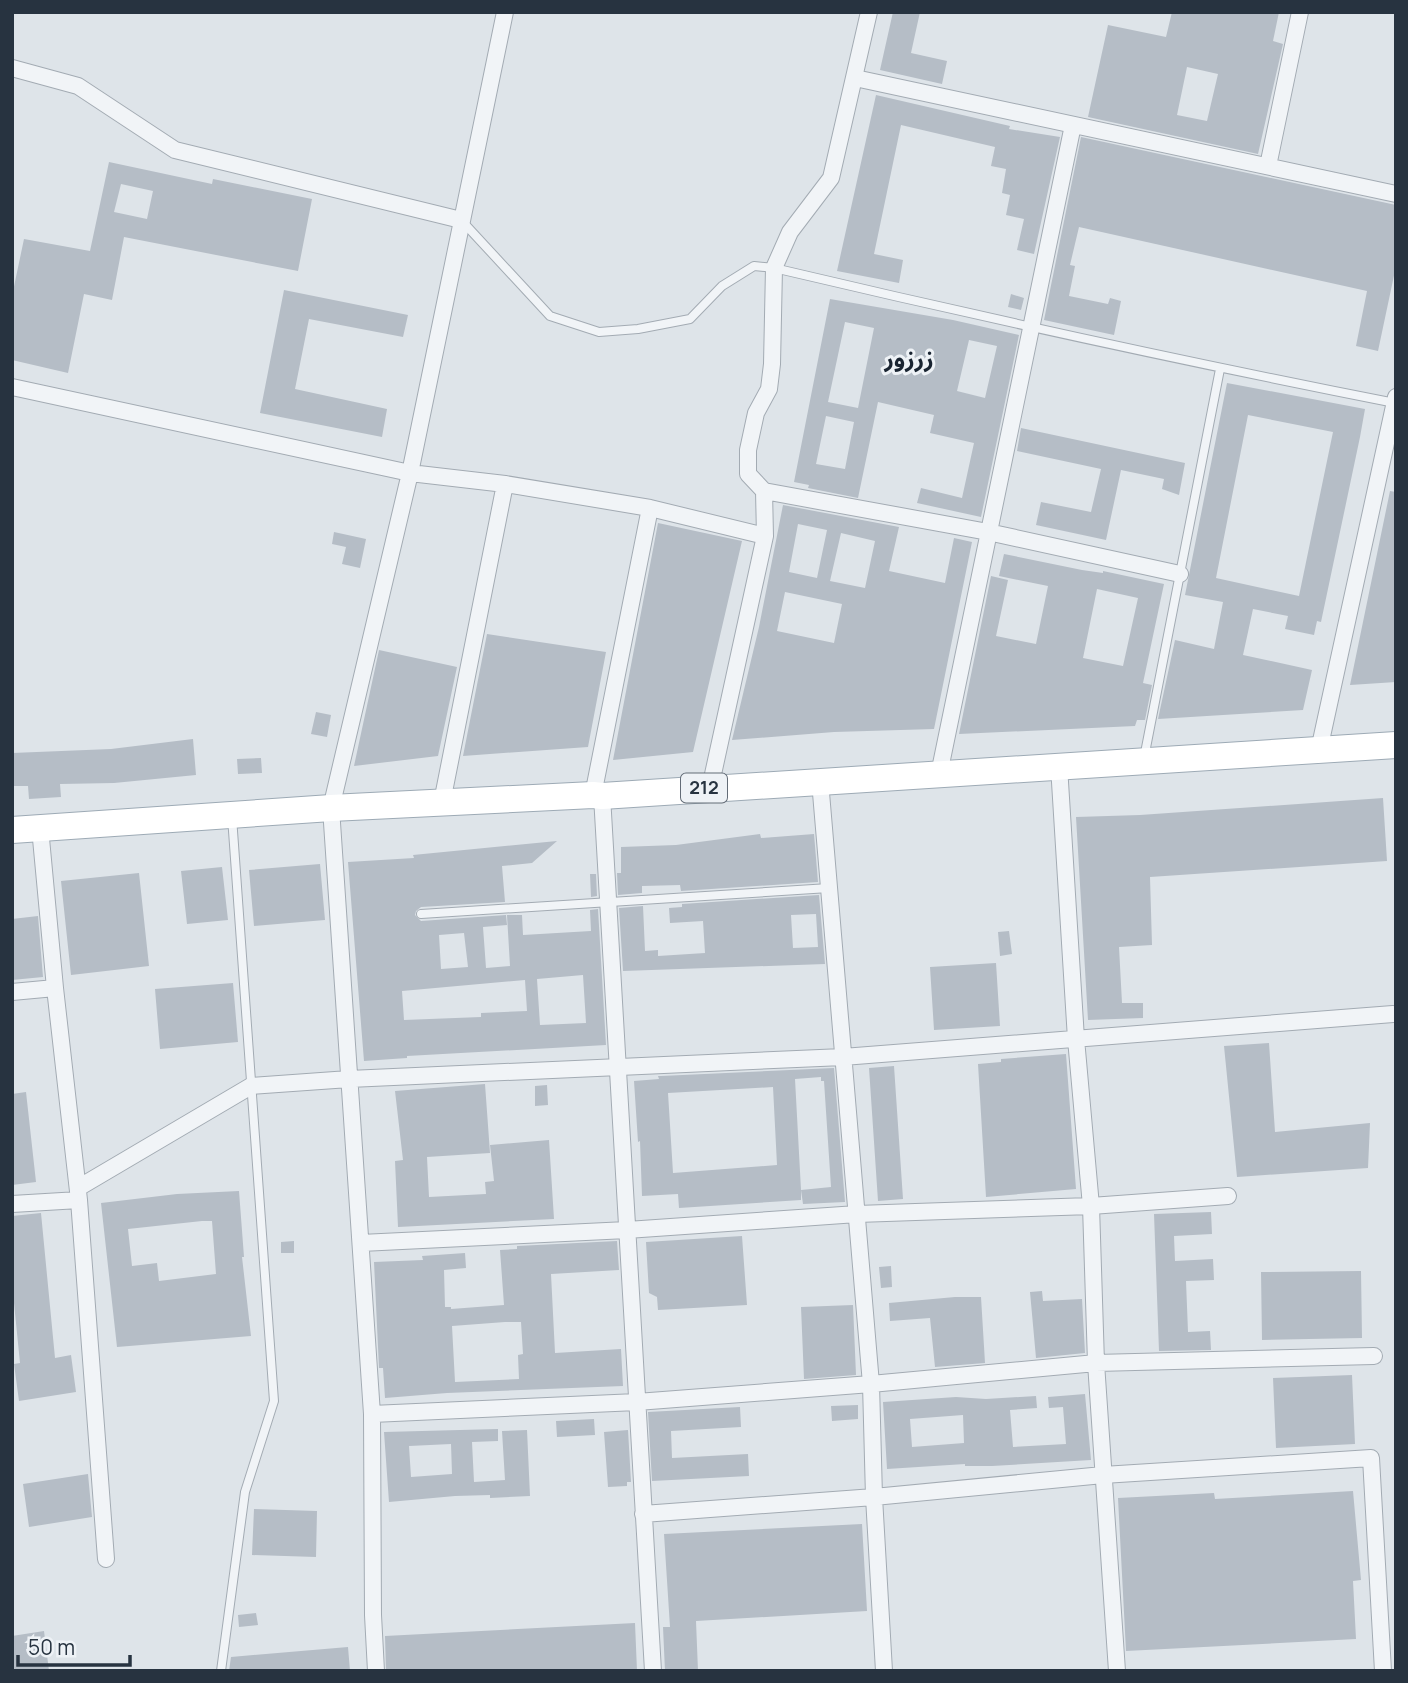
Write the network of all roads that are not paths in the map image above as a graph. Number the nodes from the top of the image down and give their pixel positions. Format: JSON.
{"nodes":[{"id":1,"x":505,"y":12,"type":"edge"},
{"id":2,"x":869,"y":12,"type":"edge"},
{"id":3,"x":1300,"y":12,"type":"edge"},
{"id":4,"x":12,"y":68,"type":"edge"},
{"id":5,"x":855,"y":78,"type":"junction"},
{"id":6,"x":1073,"y":125,"type":"junction"},
{"id":7,"x":1268,"y":166,"type":"junction"},
{"id":8,"x":1396,"y":194,"type":"edge"},
{"id":9,"x":461,"y":219,"type":"junction"},
{"id":10,"x":775,"y":268,"type":"junction"},
{"id":11,"x":1030,"y":328,"type":"junction"},
{"id":12,"x":1220,"y":369,"type":"junction"},
{"id":13,"x":12,"y":387,"type":"edge"},
{"id":14,"x":1395,"y":400,"type":"edge"},
{"id":15,"x":410,"y":473,"type":"junction"},
{"id":16,"x":505,"y":484,"type":"junction"},
{"id":17,"x":764,"y":491,"type":"junction"},
{"id":18,"x":650,"y":508,"type":"junction"},
{"id":19,"x":988,"y":532,"type":"junction"},
{"id":20,"x":765,"y":536,"type":"junction"},
{"id":21,"x":1180,"y":574,"type":"junction"},
{"id":22,"x":1396,"y":745,"type":"edge"},
{"id":23,"x":1319,"y":750,"type":"junction"},
{"id":24,"x":1143,"y":761,"type":"junction"},
{"id":25,"x":1059,"y":766,"type":"junction"},
{"id":26,"x":939,"y":774,"type":"junction"},
{"id":27,"x":820,"y":781,"type":"junction"},
{"id":28,"x":710,"y":788,"type":"junction"},
{"id":29,"x":598,"y":795,"type":"junction"},
{"id":30,"x":442,"y":802,"type":"junction"},
{"id":31,"x":331,"y":808,"type":"junction"},
{"id":32,"x":232,"y":815,"type":"junction"},
{"id":33,"x":40,"y":828,"type":"junction"},
{"id":34,"x":12,"y":830,"type":"edge"},
{"id":35,"x":829,"y":888,"type":"junction"},
{"id":36,"x":608,"y":901,"type":"junction"},
{"id":37,"x":421,"y":914,"type":"dead end"},
{"id":38,"x":55,"y":988,"type":"junction"},
{"id":39,"x":12,"y":992,"type":"edge"},
{"id":40,"x":1393,"y":1014,"type":"dead end"},
{"id":41,"x":1076,"y":1039,"type":"junction"},
{"id":42,"x":843,"y":1057,"type":"junction"},
{"id":43,"x":618,"y":1066,"type":"junction"},
{"id":44,"x":349,"y":1079,"type":"junction"},
{"id":45,"x":251,"y":1086,"type":"junction"},
{"id":46,"x":79,"y":1194,"type":"junction"},
{"id":47,"x":1228,"y":1196,"type":"dead end"},
{"id":48,"x":12,"y":1204,"type":"edge"},
{"id":49,"x":1091,"y":1206,"type":"junction"},
{"id":50,"x":857,"y":1214,"type":"junction"},
{"id":51,"x":627,"y":1230,"type":"junction"},
{"id":52,"x":360,"y":1243,"type":"junction"},
{"id":53,"x":1374,"y":1356,"type":"dead end"},
{"id":54,"x":1096,"y":1363,"type":"junction"},
{"id":55,"x":871,"y":1384,"type":"junction"},
{"id":56,"x":637,"y":1402,"type":"junction"},
{"id":57,"x":372,"y":1414,"type":"junction"},
{"id":58,"x":1103,"y":1475,"type":"junction"},
{"id":59,"x":874,"y":1497,"type":"junction"},
{"id":60,"x":643,"y":1514,"type":"junction"},
{"id":61,"x":106,"y":1559,"type":"dead end"},
{"id":62,"x":221,"y":1671,"type":"edge"},
{"id":63,"x":376,"y":1671,"type":"edge"},
{"id":64,"x":653,"y":1671,"type":"edge"},
{"id":65,"x":884,"y":1671,"type":"edge"},
{"id":66,"x":1117,"y":1671,"type":"edge"},
{"id":67,"x":1383,"y":1671,"type":"edge"}],
"edges":[{"from":1,"to":9,"type":"street"},
{"from":2,"to":5,"type":"street"},
{"from":3,"to":7,"type":"street"},
{"from":4,"to":9,"type":"street"},
{"from":5,"to":6,"type":"street"},
{"from":5,"to":10,"type":"street"},
{"from":6,"to":7,"type":"street"},
{"from":6,"to":11,"type":"street"},
{"from":7,"to":8,"type":"street"},
{"from":9,"to":10,"type":"lane"},
{"from":9,"to":15,"type":"street"},
{"from":10,"to":11,"type":"lane"},
{"from":10,"to":17,"type":"street"},
{"from":11,"to":12,"type":"lane"},
{"from":11,"to":19,"type":"street"},
{"from":12,"to":14,"type":"lane"},
{"from":12,"to":21,"type":"lane"},
{"from":13,"to":15,"type":"street"},
{"from":14,"to":23,"type":"street"},
{"from":15,"to":16,"type":"street"},
{"from":15,"to":31,"type":"street"},
{"from":16,"to":18,"type":"street"},
{"from":16,"to":30,"type":"street"},
{"from":17,"to":19,"type":"street"},
{"from":17,"to":20,"type":"street"},
{"from":18,"to":20,"type":"street"},
{"from":18,"to":29,"type":"street"},
{"from":19,"to":21,"type":"street"},
{"from":19,"to":26,"type":"street"},
{"from":20,"to":28,"type":"street"},
{"from":21,"to":24,"type":"lane"},
{"from":22,"to":23,"type":"main road","number":"212"},
{"from":23,"to":24,"type":"main road","number":"212"},
{"from":24,"to":25,"type":"main road","number":"212"},
{"from":25,"to":26,"type":"main road","number":"212"},
{"from":25,"to":41,"type":"street"},
{"from":26,"to":27,"type":"main road","number":"212"},
{"from":27,"to":28,"type":"main road","number":"212"},
{"from":27,"to":35,"type":"street"},
{"from":28,"to":29,"type":"main road","number":"212"},
{"from":29,"to":30,"type":"main road","number":"212"},
{"from":29,"to":36,"type":"street"},
{"from":30,"to":31,"type":"main road","number":"212"},
{"from":31,"to":32,"type":"main road","number":"212"},
{"from":31,"to":44,"type":"street"},
{"from":32,"to":33,"type":"main road","number":"212"},
{"from":32,"to":45,"type":"lane"},
{"from":33,"to":34,"type":"main road","number":"212"},
{"from":33,"to":38,"type":"street"},
{"from":35,"to":36,"type":"lane"},
{"from":35,"to":42,"type":"street"},
{"from":36,"to":37,"type":"lane"},
{"from":36,"to":43,"type":"street"},
{"from":38,"to":39,"type":"street"},
{"from":38,"to":46,"type":"street"},
{"from":40,"to":41,"type":"street"},
{"from":41,"to":42,"type":"street"},
{"from":41,"to":49,"type":"street"},
{"from":42,"to":43,"type":"street"},
{"from":42,"to":50,"type":"street"},
{"from":43,"to":44,"type":"street"},
{"from":43,"to":51,"type":"street"},
{"from":44,"to":45,"type":"street"},
{"from":44,"to":52,"type":"street"},
{"from":45,"to":46,"type":"street"},
{"from":45,"to":62,"type":"lane"},
{"from":46,"to":48,"type":"street"},
{"from":46,"to":61,"type":"street"},
{"from":47,"to":49,"type":"street"},
{"from":49,"to":50,"type":"street"},
{"from":49,"to":54,"type":"street"},
{"from":50,"to":51,"type":"street"},
{"from":50,"to":55,"type":"street"},
{"from":51,"to":52,"type":"street"},
{"from":51,"to":56,"type":"street"},
{"from":52,"to":57,"type":"street"},
{"from":53,"to":54,"type":"street"},
{"from":54,"to":55,"type":"street"},
{"from":54,"to":58,"type":"street"},
{"from":55,"to":56,"type":"street"},
{"from":55,"to":59,"type":"street"},
{"from":56,"to":57,"type":"street"},
{"from":56,"to":60,"type":"street"},
{"from":57,"to":63,"type":"street"},
{"from":58,"to":59,"type":"street"},
{"from":58,"to":66,"type":"street"},
{"from":58,"to":67,"type":"street"},
{"from":59,"to":60,"type":"street"},
{"from":59,"to":65,"type":"street"},
{"from":60,"to":64,"type":"street"}]}
